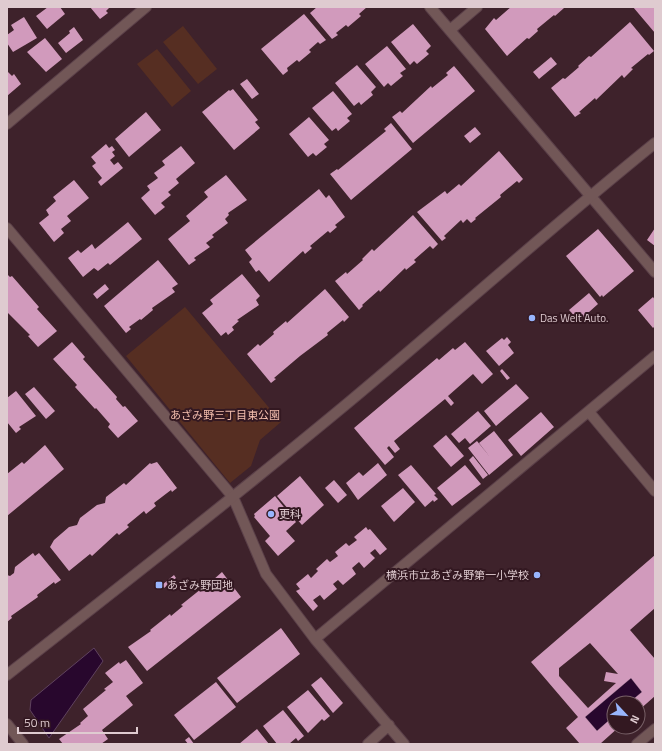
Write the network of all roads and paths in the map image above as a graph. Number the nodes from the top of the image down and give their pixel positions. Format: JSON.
{"nodes":[{"id":1,"x":146,"y":7,"type":"edge"},
{"id":2,"x":430,"y":7,"type":"edge"},
{"id":3,"x":477,"y":7,"type":"edge"},
{"id":4,"x":450,"y":30,"type":"junction"},
{"id":5,"x":7,"y":124,"type":"edge"},
{"id":6,"x":655,"y":143,"type":"edge"},
{"id":7,"x":589,"y":196,"type":"junction"},
{"id":8,"x":7,"y":228,"type":"edge"},
{"id":9,"x":655,"y":272,"type":"edge"},
{"id":10,"x":655,"y":356,"type":"edge"},
{"id":11,"x":589,"y":412,"type":"junction"},
{"id":12,"x":655,"y":491,"type":"edge"},
{"id":13,"x":233,"y":497,"type":"junction"},
{"id":14,"x":315,"y":639,"type":"junction"},
{"id":15,"x":7,"y":675,"type":"edge"},
{"id":16,"x":7,"y":724,"type":"edge"},
{"id":17,"x":389,"y":725,"type":"junction"},
{"id":18,"x":655,"y":729,"type":"edge"},
{"id":19,"x":23,"y":744,"type":"edge"},
{"id":20,"x":368,"y":744,"type":"edge"},
{"id":21,"x":404,"y":744,"type":"edge"},
{"id":22,"x":637,"y":744,"type":"edge"}],
"edges":[{"from":1,"to":5,"type":"street"},
{"from":2,"to":4,"type":"street"},
{"from":3,"to":4,"type":"street"},
{"from":4,"to":7,"type":"street"},
{"from":6,"to":7,"type":"street"},
{"from":7,"to":9,"type":"street"},
{"from":7,"to":13,"type":"street"},
{"from":8,"to":13,"type":"street"},
{"from":10,"to":11,"type":"street"},
{"from":11,"to":12,"type":"street"},
{"from":11,"to":14,"type":"street"},
{"from":13,"to":14,"type":"street"},
{"from":13,"to":15,"type":"street"},
{"from":14,"to":17,"type":"street"},
{"from":16,"to":19,"type":"street"},
{"from":17,"to":20,"type":"street"},
{"from":17,"to":21,"type":"street"},
{"from":18,"to":22,"type":"street"}]}
